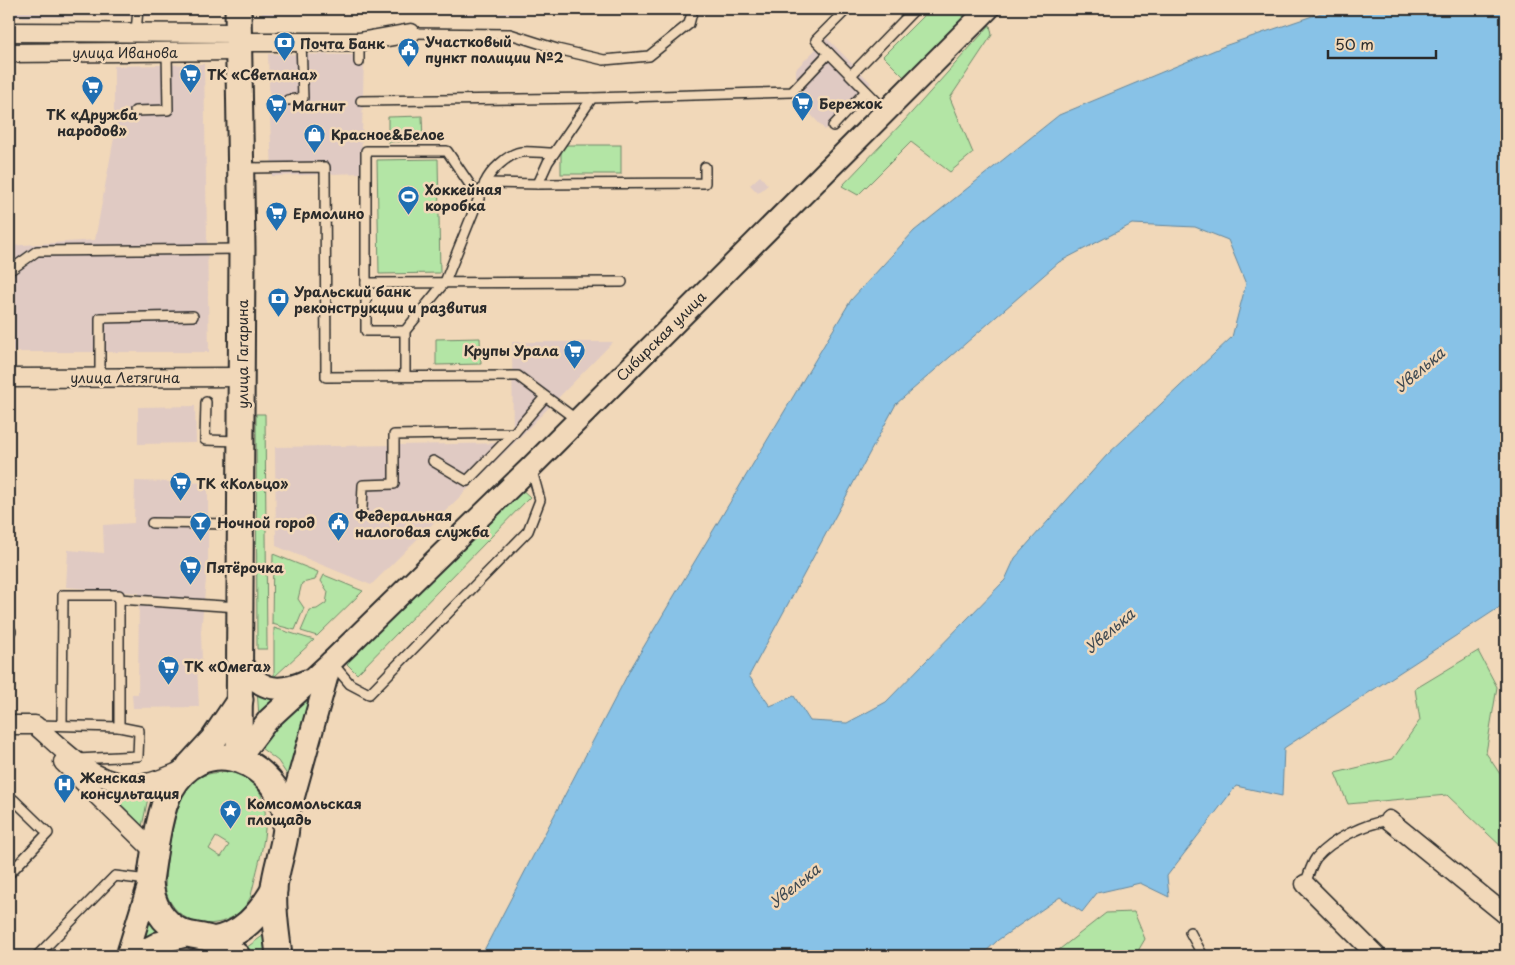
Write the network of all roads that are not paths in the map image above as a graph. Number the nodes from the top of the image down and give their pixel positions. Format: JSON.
{"nodes":[{"id":1,"x":138,"y":9,"type":"edge"},
{"id":2,"x":693,"y":9,"type":"edge"},
{"id":3,"x":847,"y":9,"type":"edge"},
{"id":4,"x":915,"y":9,"type":"edge"},
{"id":5,"x":988,"y":9,"type":"edge"},
{"id":6,"x":9,"y":32,"type":"edge"},
{"id":7,"x":136,"y":32,"type":"junction"},
{"id":8,"x":410,"y":33,"type":"joint"},
{"id":9,"x":240,"y":34,"type":"edge"},
{"id":10,"x":301,"y":42,"type":"junction"},
{"id":11,"x":359,"y":42,"type":"junction"},
{"id":12,"x":167,"y":52,"type":"junction"},
{"id":13,"x":9,"y":53,"type":"edge"},
{"id":14,"x":829,"y":53,"type":"junction"},
{"id":15,"x":359,"y":62,"type":"dead end"},
{"id":16,"x":851,"y":75,"type":"junction"},
{"id":17,"x":866,"y":91,"type":"junction"},
{"id":18,"x":592,"y":98,"type":"junction"},
{"id":19,"x":288,"y":100,"type":"dead end"},
{"id":20,"x":361,"y":101,"type":"dead end"},
{"id":21,"x":136,"y":111,"type":"dead end"},
{"id":22,"x":886,"y":111,"type":"junction"},
{"id":23,"x":833,"y":126,"type":"dead end"},
{"id":24,"x":554,"y":153,"type":"junction"},
{"id":25,"x":705,"y":167,"type":"dead end"},
{"id":26,"x":241,"y":168,"type":"junction"},
{"id":27,"x":485,"y":184,"type":"junction"},
{"id":28,"x":538,"y":184,"type":"junction"},
{"id":29,"x":479,"y":198,"type":"junction"},
{"id":30,"x":242,"y":249,"type":"junction"},
{"id":31,"x":12,"y":269,"type":"dead end"},
{"id":32,"x":445,"y":282,"type":"junction"},
{"id":33,"x":622,"y":282,"type":"dead end"},
{"id":34,"x":366,"y":284,"type":"junction"},
{"id":35,"x":193,"y":316,"type":"dead end"},
{"id":36,"x":405,"y":331,"type":"junction"},
{"id":37,"x":242,"y":376,"type":"junction"},
{"id":38,"x":405,"y":376,"type":"junction"},
{"id":39,"x":100,"y":377,"type":"junction"},
{"id":40,"x":9,"y":378,"type":"edge"},
{"id":41,"x":545,"y":397,"type":"junction"},
{"id":42,"x":206,"y":402,"type":"dead end"},
{"id":43,"x":577,"y":420,"type":"junction"},
{"id":44,"x":514,"y":433,"type":"junction"},
{"id":45,"x":242,"y":441,"type":"junction"},
{"id":46,"x":433,"y":461,"type":"dead end"},
{"id":47,"x":531,"y":467,"type":"junction"},
{"id":48,"x":362,"y":508,"type":"dead end"},
{"id":49,"x":152,"y":523,"type":"dead end"},
{"id":50,"x":241,"y":524,"type":"junction"},
{"id":51,"x":119,"y":599,"type":"junction"},
{"id":52,"x":240,"y":607,"type":"junction"},
{"id":53,"x":239,"y":660,"type":"junction"},
{"id":54,"x":331,"y":662,"type":"junction"},
{"id":55,"x":313,"y":678,"type":"junction"},
{"id":56,"x":240,"y":700,"type":"junction"},
{"id":57,"x":23,"y":725,"type":"edge"},
{"id":58,"x":62,"y":725,"type":"junction"},
{"id":59,"x":119,"y":727,"type":"junction"},
{"id":60,"x":239,"y":758,"type":"junction"},
{"id":61,"x":74,"y":759,"type":"junction"},
{"id":62,"x":186,"y":769,"type":"junction"},
{"id":63,"x":9,"y":799,"type":"edge"},
{"id":64,"x":287,"y":820,"type":"junction"},
{"id":65,"x":1389,"y":820,"type":"joint"},
{"id":66,"x":155,"y":852,"type":"junction"},
{"id":67,"x":9,"y":874,"type":"edge"},
{"id":68,"x":150,"y":881,"type":"junction"},
{"id":69,"x":1305,"y":884,"type":"joint"},
{"id":70,"x":274,"y":890,"type":"junction"},
{"id":71,"x":1506,"y":915,"type":"edge"},
{"id":72,"x":1190,"y":932,"type":"dead end"},
{"id":73,"x":201,"y":937,"type":"junction"},
{"id":74,"x":37,"y":956,"type":"edge"},
{"id":75,"x":127,"y":956,"type":"edge"},
{"id":76,"x":134,"y":956,"type":"edge"},
{"id":77,"x":237,"y":956,"type":"edge"},
{"id":78,"x":279,"y":956,"type":"edge"},
{"id":79,"x":1203,"y":956,"type":"edge"},
{"id":80,"x":1377,"y":956,"type":"edge"}],
"edges":[{"from":1,"to":7,"type":"lane"},
{"from":2,"to":8,"type":"lane"},
{"from":3,"to":14,"type":"lane"},
{"from":4,"to":16,"type":"lane"},
{"from":5,"to":22,"type":"street","name":"Сибирская улица"},
{"from":6,"to":7,"type":"street","name":"улица Иванова"},
{"from":7,"to":9,"type":"street","name":"улица Иванова"},
{"from":8,"to":11,"type":"street","name":"улица Иванова"},
{"from":9,"to":10,"type":"street","name":"улица Иванова"},
{"from":9,"to":12,"type":"street","name":"улица Иванова"},
{"from":9,"to":26,"type":"main road","name":"улица Гагарина"},
{"from":10,"to":11,"type":"street","name":"улица Иванова"},
{"from":10,"to":19,"type":"lane"},
{"from":11,"to":15,"type":"lane"},
{"from":12,"to":13,"type":"street","name":"улица Иванова"},
{"from":12,"to":21,"type":"lane"},
{"from":14,"to":16,"type":"lane"},
{"from":14,"to":18,"type":"lane"},
{"from":16,"to":17,"type":"lane"},
{"from":17,"to":22,"type":"lane"},
{"from":17,"to":23,"type":"lane"},
{"from":18,"to":20,"type":"lane"},
{"from":18,"to":24,"type":"lane"},
{"from":22,"to":43,"type":"street","name":"Сибирская улица"},
{"from":24,"to":27,"type":"lane"},
{"from":24,"to":28,"type":"lane"},
{"from":25,"to":28,"type":"lane"},
{"from":26,"to":30,"type":"main road","name":"улица Гагарина"},
{"from":26,"to":38,"type":"lane"},
{"from":27,"to":28,"type":"lane"},
{"from":27,"to":29,"type":"lane"},
{"from":29,"to":32,"type":"lane"},
{"from":29,"to":34,"type":"lane"},
{"from":30,"to":31,"type":"lane"},
{"from":30,"to":37,"type":"main road","name":"улица Гагарина"},
{"from":32,"to":33,"type":"lane"},
{"from":32,"to":34,"type":"lane"},
{"from":32,"to":36,"type":"lane"},
{"from":34,"to":36,"type":"lane"},
{"from":35,"to":39,"type":"lane"},
{"from":36,"to":38,"type":"lane"},
{"from":37,"to":39,"type":"street","name":"улица Летягина"},
{"from":37,"to":45,"type":"main road","name":"улица Гагарина"},
{"from":38,"to":41,"type":"lane"},
{"from":39,"to":40,"type":"street","name":"улица Летягина"},
{"from":41,"to":43,"type":"lane"},
{"from":41,"to":44,"type":"lane"},
{"from":42,"to":45,"type":"lane"},
{"from":43,"to":47,"type":"street","name":"Сибирская улица"},
{"from":44,"to":46,"type":"lane"},
{"from":44,"to":48,"type":"lane"},
{"from":45,"to":50,"type":"main road","name":"улица Гагарина"},
{"from":47,"to":54,"type":"street","name":"Сибирская улица"},
{"from":47,"to":54,"type":"lane"},
{"from":49,"to":50,"type":"lane"},
{"from":50,"to":52,"type":"main road","name":"улица Гагарина"},
{"from":51,"to":52,"type":"lane"},
{"from":51,"to":58,"type":"lane"},
{"from":51,"to":59,"type":"lane"},
{"from":52,"to":53,"type":"main road","name":"улица Гагарина"},
{"from":53,"to":55,"type":"street","name":"Сибирская улица"},
{"from":53,"to":56,"type":"main road","name":"улица Гагарина"},
{"from":54,"to":55,"type":"street","name":"Сибирская улица"},
{"from":54,"to":64,"type":"street"},
{"from":55,"to":60,"type":"street","name":"Сибирская улица"},
{"from":56,"to":60,"type":"main road","name":"улица Гагарина"},
{"from":56,"to":62,"type":"main road"},
{"from":57,"to":58,"type":"lane"},
{"from":57,"to":61,"type":"street"},
{"from":57,"to":66,"type":"street"},
{"from":58,"to":59,"type":"lane"},
{"from":59,"to":61,"type":"lane"},
{"from":60,"to":62,"type":"main road"},
{"from":60,"to":64,"type":"main road"},
{"from":61,"to":62,"type":"street"},
{"from":62,"to":66,"type":"main road"},
{"from":63,"to":67,"type":"lane"},
{"from":64,"to":70,"type":"main road"},
{"from":65,"to":69,"type":"lane"},
{"from":65,"to":71,"type":"street"},
{"from":66,"to":68,"type":"main road"},
{"from":68,"to":73,"type":"main road"},
{"from":68,"to":74,"type":"lane"},
{"from":68,"to":75,"type":"street"},
{"from":69,"to":80,"type":"street"},
{"from":70,"to":73,"type":"main road"},
{"from":70,"to":78,"type":"main road"},
{"from":72,"to":79,"type":"lane"},
{"from":73,"to":76,"type":"street"},
{"from":73,"to":77,"type":"main road"}]}
